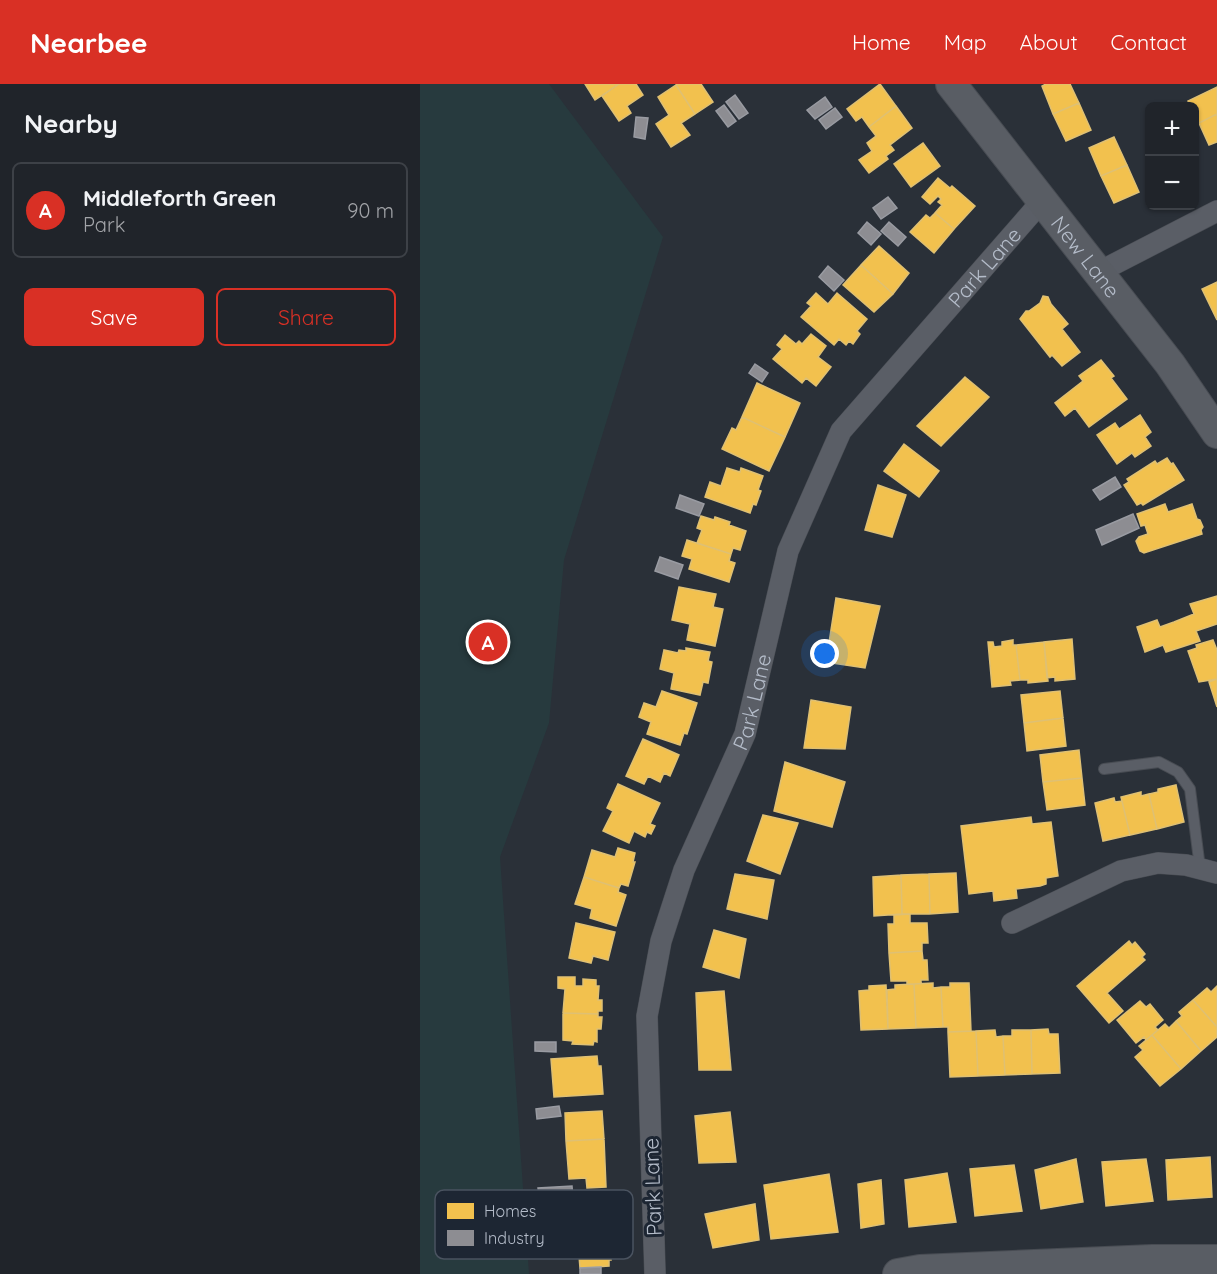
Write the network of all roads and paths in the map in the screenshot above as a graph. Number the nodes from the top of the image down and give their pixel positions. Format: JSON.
{"nodes":[{"id":1,"x":951,"y":84,"type":"edge"},
{"id":2,"x":1042,"y":201,"type":"junction"},
{"id":3,"x":1217,"y":211,"type":"edge"},
{"id":4,"x":1096,"y":273,"type":"junction"},
{"id":5,"x":1217,"y":433,"type":"edge"},
{"id":6,"x":1104,"y":769,"type":"dead end"},
{"id":7,"x":1208,"y":871,"type":"edge"},
{"id":8,"x":1012,"y":923,"type":"dead end"},
{"id":9,"x":1217,"y":1260,"type":"edge"},
{"id":10,"x":1151,"y":1267,"type":"edge"},
{"id":11,"x":655,"y":1274,"type":"edge"},
{"id":12,"x":898,"y":1274,"type":"edge"}],
"edges":[{"from":1,"to":2,"type":"street","name":"New Lane"},
{"from":2,"to":4,"type":"street","name":"New Lane"},
{"from":2,"to":11,"type":"street","name":"Park Lane"},
{"from":3,"to":4,"type":"street"},
{"from":4,"to":5,"type":"street","name":"New Lane"},
{"from":6,"to":7,"type":"lane"},
{"from":7,"to":8,"type":"street"},
{"from":9,"to":10,"type":"street"},
{"from":10,"to":12,"type":"street"}]}
